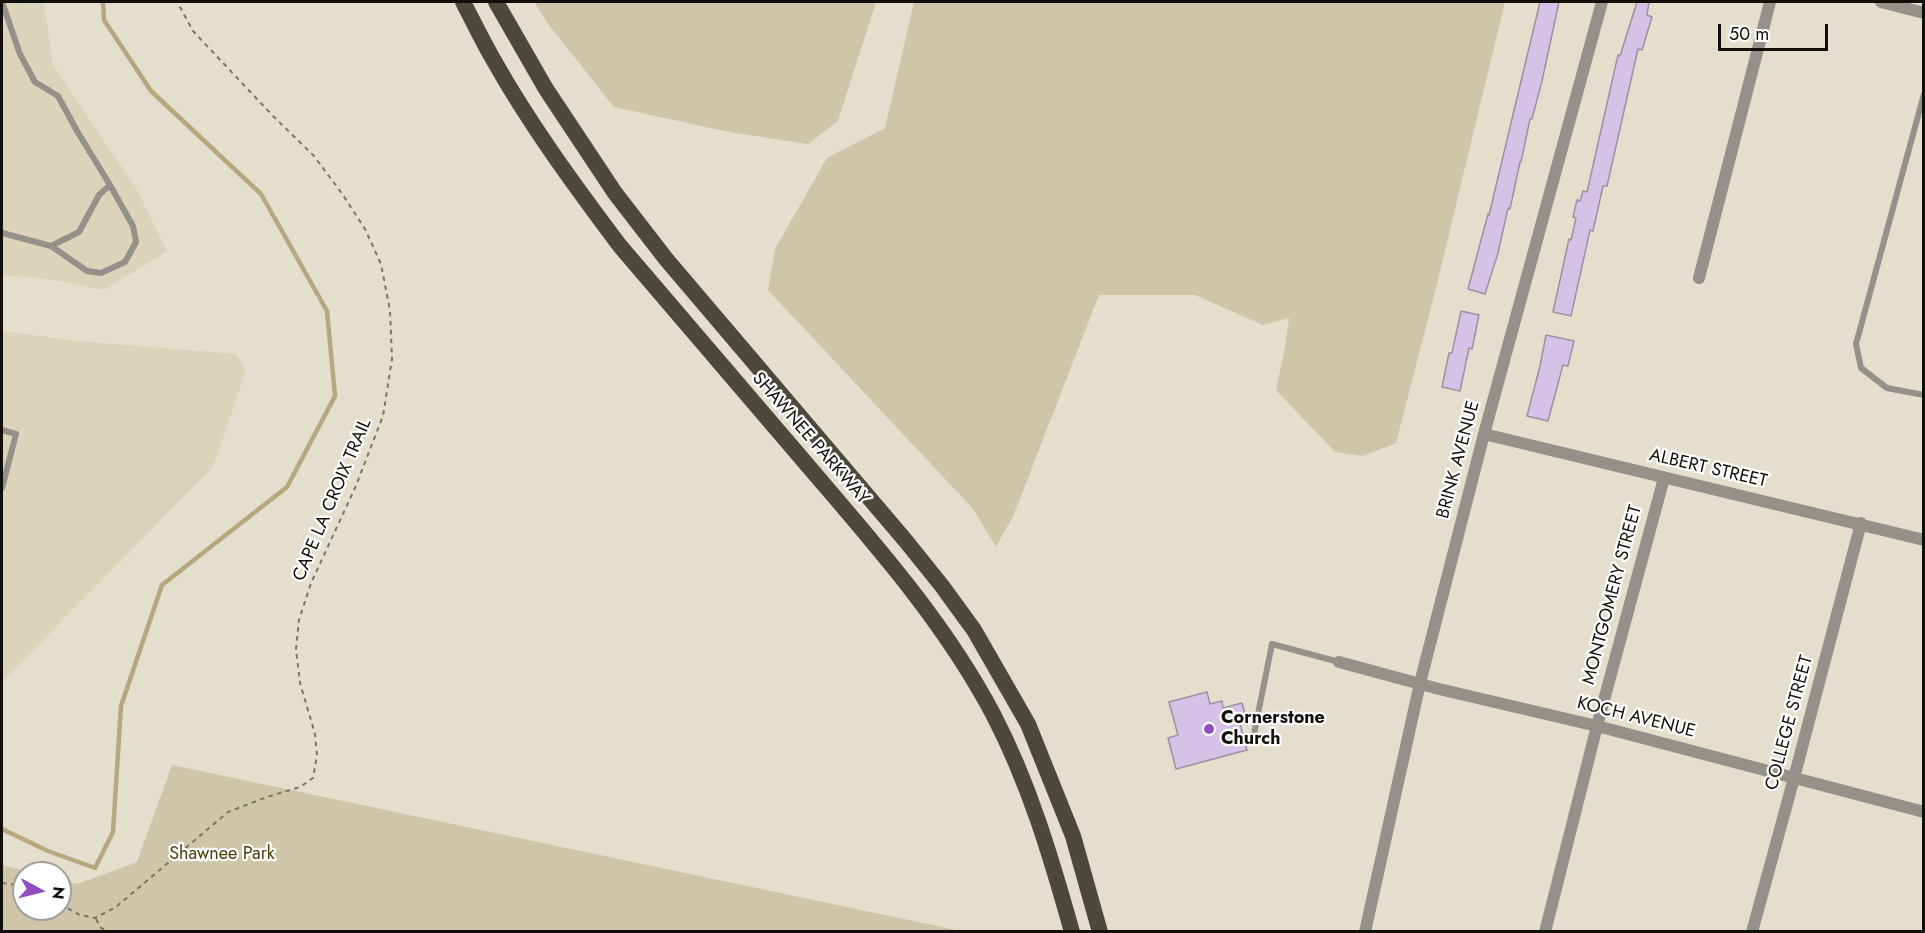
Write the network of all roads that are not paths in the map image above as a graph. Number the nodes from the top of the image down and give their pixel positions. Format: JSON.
{"nodes":[{"id":1,"x":2,"y":2,"type":"edge"},
{"id":2,"x":463,"y":2,"type":"edge"},
{"id":3,"x":496,"y":2,"type":"edge"},
{"id":4,"x":1602,"y":2,"type":"edge"},
{"id":5,"x":1770,"y":2,"type":"edge"},
{"id":6,"x":1881,"y":2,"type":"edge"},
{"id":7,"x":1923,"y":13,"type":"edge"},
{"id":8,"x":1923,"y":94,"type":"edge"},
{"id":9,"x":110,"y":184,"type":"junction"},
{"id":10,"x":2,"y":233,"type":"edge"},
{"id":11,"x":51,"y":246,"type":"junction"},
{"id":12,"x":1699,"y":278,"type":"dead end"},
{"id":13,"x":1923,"y":395,"type":"edge"},
{"id":14,"x":2,"y":430,"type":"edge"},
{"id":15,"x":1484,"y":434,"type":"junction"},
{"id":16,"x":1664,"y":478,"type":"junction"},
{"id":17,"x":2,"y":488,"type":"edge"},
{"id":18,"x":1861,"y":523,"type":"junction"},
{"id":19,"x":1923,"y":540,"type":"edge"},
{"id":20,"x":1339,"y":662,"type":"joint"},
{"id":21,"x":1420,"y":683,"type":"junction"},
{"id":22,"x":1597,"y":726,"type":"junction"},
{"id":23,"x":1254,"y":734,"type":"dead end"},
{"id":24,"x":1794,"y":778,"type":"junction"},
{"id":25,"x":1923,"y":812,"type":"edge"},
{"id":26,"x":1072,"y":932,"type":"edge"},
{"id":27,"x":1100,"y":932,"type":"edge"},
{"id":28,"x":1365,"y":932,"type":"edge"},
{"id":29,"x":1545,"y":932,"type":"edge"},
{"id":30,"x":1752,"y":932,"type":"edge"}],
"edges":[{"from":1,"to":9,"type":"lane"},
{"from":2,"to":26,"type":"highway","name":"SHAWNEE PARKWAY"},
{"from":3,"to":27,"type":"highway","name":"SHAWNEE PARKWAY"},
{"from":4,"to":15,"type":"street","name":"BRINK AVENUE"},
{"from":5,"to":12,"type":"street"},
{"from":6,"to":7,"type":"street"},
{"from":8,"to":13,"type":"lane"},
{"from":9,"to":11,"type":"lane"},
{"from":9,"to":11,"type":"lane"},
{"from":10,"to":11,"type":"lane"},
{"from":14,"to":17,"type":"lane"},
{"from":15,"to":16,"type":"street","name":"ALBERT STREET"},
{"from":15,"to":21,"type":"street","name":"BRINK AVENUE"},
{"from":16,"to":18,"type":"street","name":"ALBERT STREET"},
{"from":16,"to":22,"type":"street","name":"MONTGOMERY STREET"},
{"from":18,"to":19,"type":"street","name":"ALBERT STREET"},
{"from":18,"to":24,"type":"street","name":"COLLEGE STREET"},
{"from":20,"to":21,"type":"street","name":"KOCH AVENUE"},
{"from":20,"to":23,"type":"lane"},
{"from":21,"to":22,"type":"street","name":"KOCH AVENUE"},
{"from":21,"to":28,"type":"street","name":"BRINK AVENUE"},
{"from":22,"to":24,"type":"street","name":"KOCH AVENUE"},
{"from":22,"to":29,"type":"street","name":"MONTGOMERY STREET"},
{"from":24,"to":25,"type":"street","name":"KOCH AVENUE"},
{"from":24,"to":30,"type":"street","name":"COLLEGE STREET"}]}
